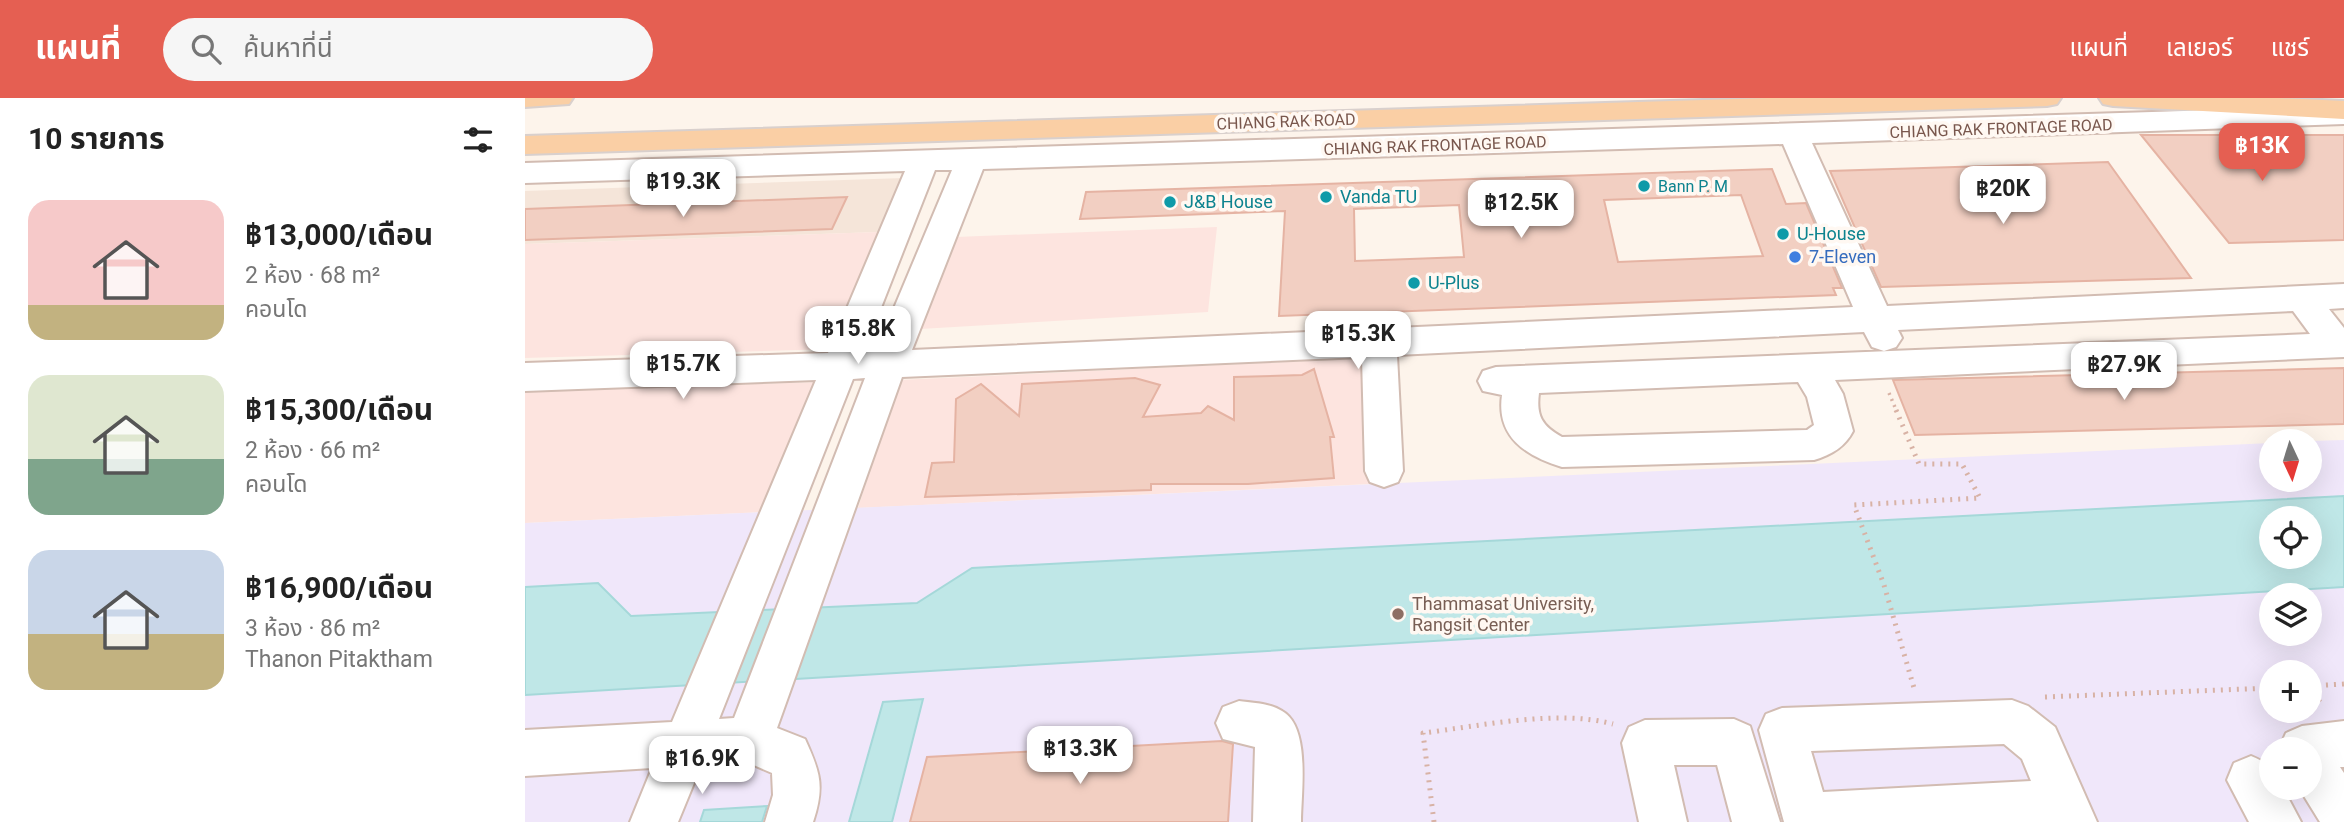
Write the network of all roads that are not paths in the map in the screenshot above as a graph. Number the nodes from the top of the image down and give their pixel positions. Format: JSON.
{"nodes":[{"id":1,"x":559,"y":98,"type":"edge"},
{"id":2,"x":2047,"y":98,"type":"edge"},
{"id":3,"x":2113,"y":98,"type":"edge"},
{"id":4,"x":525,"y":99,"type":"edge"},
{"id":5,"x":2344,"y":112,"type":"edge"},
{"id":6,"x":2087,"y":125,"type":"junction"},
{"id":7,"x":2344,"y":125,"type":"edge"},
{"id":8,"x":525,"y":145,"type":"edge"},
{"id":9,"x":1799,"y":146,"type":"junction"},
{"id":10,"x":972,"y":159,"type":"junction"},
{"id":11,"x":923,"y":161,"type":"junction"},
{"id":12,"x":525,"y":173,"type":"edge"},
{"id":13,"x":2344,"y":296,"type":"edge"},
{"id":14,"x":2301,"y":297,"type":"junction"},
{"id":15,"x":1875,"y":318,"type":"junction"},
{"id":16,"x":1379,"y":342,"type":"junction"},
{"id":17,"x":1880,"y":364,"type":"junction"},
{"id":18,"x":888,"y":365,"type":"junction"},
{"id":19,"x":1807,"y":367,"type":"junction"},
{"id":20,"x":839,"y":368,"type":"junction"},
{"id":21,"x":525,"y":377,"type":"edge"},
{"id":22,"x":1384,"y":471,"type":"dead end"},
{"id":23,"x":1239,"y":723,"type":"dead end"},
{"id":24,"x":754,"y":726,"type":"junction"},
{"id":25,"x":691,"y":732,"type":"junction"},
{"id":26,"x":2344,"y":744,"type":"edge"},
{"id":27,"x":2322,"y":747,"type":"edge"},
{"id":28,"x":525,"y":753,"type":"edge"},
{"id":29,"x":2251,"y":780,"type":"dead end"},
{"id":30,"x":2322,"y":781,"type":"edge"},
{"id":31,"x":2069,"y":813,"type":"edge"},
{"id":32,"x":2344,"y":817,"type":"edge"},
{"id":33,"x":1807,"y":820,"type":"edge"},
{"id":34,"x":654,"y":822,"type":"edge"},
{"id":35,"x":789,"y":822,"type":"edge"},
{"id":36,"x":1277,"y":822,"type":"edge"},
{"id":37,"x":1663,"y":822,"type":"edge"},
{"id":38,"x":1756,"y":822,"type":"edge"},
{"id":39,"x":2277,"y":822,"type":"edge"}],
"edges":[{"from":1,"to":4,"type":"main road"},
{"from":2,"to":8,"type":"main road","name":"CHIANG RAK ROAD"},
{"from":3,"to":5,"type":"main road"},
{"from":5,"to":6,"type":"street","name":"CHIANG RAK FRONTAGE ROAD"},
{"from":6,"to":7,"type":"street"},
{"from":6,"to":9,"type":"street","name":"CHIANG RAK FRONTAGE ROAD"},
{"from":9,"to":10,"type":"street","name":"CHIANG RAK FRONTAGE ROAD"},
{"from":9,"to":15,"type":"street"},
{"from":10,"to":11,"type":"street","name":"CHIANG RAK FRONTAGE ROAD"},
{"from":10,"to":18,"type":"street"},
{"from":11,"to":12,"type":"street","name":"CHIANG RAK FRONTAGE ROAD"},
{"from":11,"to":20,"type":"street"},
{"from":13,"to":14,"type":"street"},
{"from":14,"to":15,"type":"street"},
{"from":14,"to":17,"type":"street"},
{"from":15,"to":16,"type":"street"},
{"from":15,"to":17,"type":"street"},
{"from":16,"to":18,"type":"street"},
{"from":16,"to":22,"type":"street"},
{"from":17,"to":19,"type":"street"},
{"from":18,"to":20,"type":"street"},
{"from":18,"to":24,"type":"street"},
{"from":19,"to":19,"type":"street"},
{"from":20,"to":21,"type":"street"},
{"from":20,"to":25,"type":"street"},
{"from":23,"to":36,"type":"street"},
{"from":24,"to":25,"type":"street"},
{"from":24,"to":35,"type":"street"},
{"from":25,"to":28,"type":"street"},
{"from":25,"to":34,"type":"street"},
{"from":26,"to":27,"type":"street"},
{"from":29,"to":39,"type":"street"},
{"from":30,"to":32,"type":"street"},
{"from":31,"to":33,"type":"street"},
{"from":31,"to":33,"type":"street"},
{"from":37,"to":38,"type":"street"}]}
